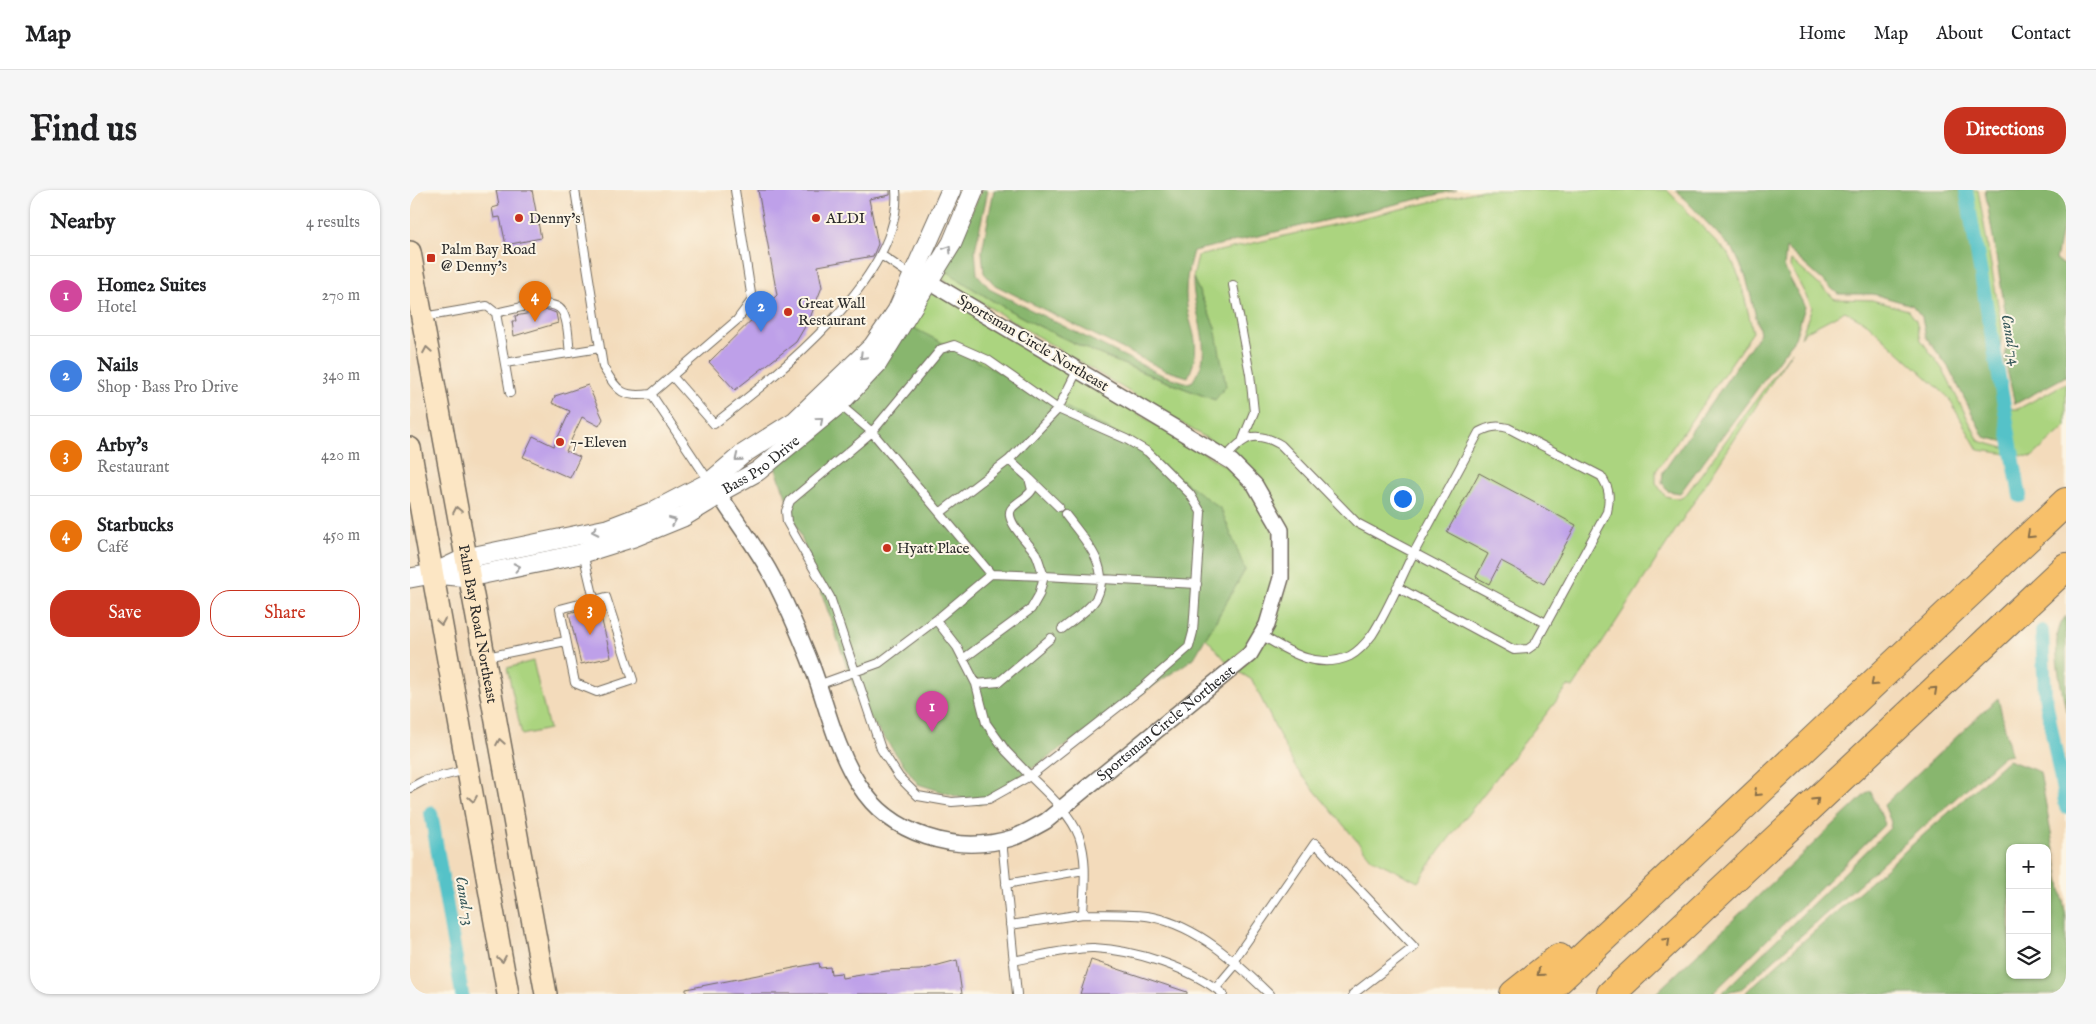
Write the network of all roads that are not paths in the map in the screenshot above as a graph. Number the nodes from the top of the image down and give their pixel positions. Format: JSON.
{"nodes":[{"id":1,"x":575,"y":190,"type":"edge"},
{"id":2,"x":735,"y":190,"type":"edge"},
{"id":3,"x":896,"y":190,"type":"edge"},
{"id":4,"x":951,"y":190,"type":"edge"},
{"id":5,"x":974,"y":190,"type":"edge"},
{"id":6,"x":410,"y":252,"type":"edge"},
{"id":7,"x":881,"y":254,"type":"junction"},
{"id":8,"x":920,"y":278,"type":"junction"},
{"id":9,"x":1232,"y":285,"type":"dead end"},
{"id":10,"x":496,"y":313,"type":"junction"},
{"id":11,"x":422,"y":317,"type":"junction"},
{"id":12,"x":600,"y":348,"type":"junction"},
{"id":13,"x":570,"y":353,"type":"junction"},
{"id":14,"x":505,"y":363,"type":"junction"},
{"id":15,"x":1078,"y":369,"type":"junction"},
{"id":16,"x":672,"y":376,"type":"junction"},
{"id":17,"x":510,"y":393,"type":"dead end"},
{"id":18,"x":651,"y":394,"type":"junction"},
{"id":19,"x":839,"y":404,"type":"junction"},
{"id":20,"x":1058,"y":409,"type":"junction"},
{"id":21,"x":872,"y":432,"type":"junction"},
{"id":22,"x":1243,"y":439,"type":"junction"},
{"id":23,"x":410,"y":448,"type":"edge"},
{"id":24,"x":1226,"y":458,"type":"junction"},
{"id":25,"x":1009,"y":460,"type":"junction"},
{"id":26,"x":1030,"y":478,"type":"junction"},
{"id":27,"x":714,"y":487,"type":"junction"},
{"id":28,"x":2066,"y":502,"type":"edge"},
{"id":29,"x":1059,"y":506,"type":"dead end"},
{"id":30,"x":940,"y":513,"type":"junction"},
{"id":31,"x":1065,"y":514,"type":"dead end"},
{"id":32,"x":583,"y":553,"type":"junction"},
{"id":33,"x":1414,"y":554,"type":"junction"},
{"id":34,"x":2066,"y":567,"type":"edge"},
{"id":35,"x":468,"y":568,"type":"junction"},
{"id":36,"x":432,"y":574,"type":"junction"},
{"id":37,"x":991,"y":574,"type":"junction"},
{"id":38,"x":1044,"y":576,"type":"junction"},
{"id":39,"x":410,"y":578,"type":"edge"},
{"id":40,"x":1100,"y":580,"type":"junction"},
{"id":41,"x":1197,"y":584,"type":"junction"},
{"id":42,"x":1397,"y":587,"type":"junction"},
{"id":43,"x":594,"y":599,"type":"junction"},
{"id":44,"x":936,"y":620,"type":"junction"},
{"id":45,"x":1546,"y":623,"type":"junction"},
{"id":46,"x":1062,"y":629,"type":"dead end"},
{"id":47,"x":1261,"y":635,"type":"junction"},
{"id":48,"x":1051,"y":638,"type":"dead end"},
{"id":49,"x":566,"y":642,"type":"junction"},
{"id":50,"x":484,"y":657,"type":"junction"},
{"id":51,"x":963,"y":659,"type":"junction"},
{"id":52,"x":857,"y":672,"type":"junction"},
{"id":53,"x":976,"y":684,"type":"junction"},
{"id":54,"x":818,"y":685,"type":"junction"},
{"id":55,"x":468,"y":770,"type":"junction"},
{"id":56,"x":1030,"y":776,"type":"junction"},
{"id":57,"x":410,"y":788,"type":"edge"},
{"id":58,"x":1061,"y":808,"type":"junction"},
{"id":59,"x":1002,"y":840,"type":"junction"},
{"id":60,"x":1084,"y":870,"type":"junction"},
{"id":61,"x":1006,"y":884,"type":"junction"},
{"id":62,"x":1650,"y":894,"type":"junction"},
{"id":63,"x":1083,"y":914,"type":"junction"},
{"id":64,"x":1010,"y":924,"type":"junction"},
{"id":65,"x":1014,"y":961,"type":"junction"},
{"id":66,"x":1235,"y":962,"type":"junction"},
{"id":67,"x":1624,"y":984,"type":"edge"},
{"id":68,"x":1216,"y":988,"type":"junction"},
{"id":69,"x":508,"y":994,"type":"edge"},
{"id":70,"x":546,"y":994,"type":"edge"},
{"id":71,"x":1017,"y":994,"type":"edge"},
{"id":72,"x":1223,"y":994,"type":"edge"},
{"id":73,"x":1269,"y":994,"type":"edge"},
{"id":74,"x":1353,"y":994,"type":"edge"},
{"id":75,"x":1514,"y":994,"type":"edge"},
{"id":76,"x":1544,"y":994,"type":"edge"},
{"id":77,"x":1611,"y":994,"type":"edge"}],
"edges":[{"from":1,"to":12,"type":"lane"},
{"from":2,"to":16,"type":"lane"},
{"from":3,"to":7,"type":"lane"},
{"from":4,"to":8,"type":"street","name":"Bass Pro Drive"},
{"from":8,"to":5,"type":"street","name":"Bass Pro Drive","one_way":true},
{"from":6,"to":11,"type":"main road","name":"Palm Bay Road Northeast"},
{"from":7,"to":8,"type":"lane"},
{"from":7,"to":16,"type":"lane"},
{"from":8,"to":15,"type":"street","name":"Sportsman Circle Northeast"},
{"from":8,"to":19,"type":"street","name":"Bass Pro Drive"},
{"from":8,"to":27,"type":"street","name":"Bass Pro Drive","one_way":true},
{"from":9,"to":22,"type":"lane"},
{"from":10,"to":11,"type":"lane"},
{"from":10,"to":13,"type":"lane"},
{"from":10,"to":14,"type":"lane"},
{"from":35,"to":11,"type":"main road","name":"Palm Bay Road Northeast","one_way":true},
{"from":12,"to":13,"type":"lane"},
{"from":12,"to":18,"type":"lane"},
{"from":13,"to":14,"type":"lane"},
{"from":14,"to":17,"type":"lane"},
{"from":15,"to":20,"type":"lane"},
{"from":15,"to":24,"type":"street","name":"Sportsman Circle Northeast"},
{"from":16,"to":18,"type":"lane"},
{"from":18,"to":27,"type":"lane"},
{"from":19,"to":21,"type":"lane"},
{"from":27,"to":19,"type":"street","name":"Bass Pro Drive","one_way":true},
{"from":20,"to":21,"type":"lane"},
{"from":20,"to":25,"type":"lane"},
{"from":20,"to":41,"type":"lane"},
{"from":21,"to":30,"type":"lane"},
{"from":21,"to":52,"type":"lane"},
{"from":22,"to":24,"type":"lane"},
{"from":22,"to":33,"type":"lane"},
{"from":23,"to":36,"type":"main road"},
{"from":24,"to":47,"type":"street","name":"Sportsman Circle Northeast"},
{"from":25,"to":26,"type":"lane"},
{"from":25,"to":30,"type":"lane"},
{"from":26,"to":29,"type":"lane"},
{"from":26,"to":38,"type":"lane"},
{"from":32,"to":27,"type":"street","name":"Bass Pro Drive","one_way":true},
{"from":27,"to":35,"type":"street","name":"Bass Pro Drive","one_way":true},
{"from":27,"to":54,"type":"street","name":"Sportsman Circle Northeast"},
{"from":28,"to":62,"type":"highway","one_way":true},
{"from":30,"to":37,"type":"lane"},
{"from":31,"to":40,"type":"lane"},
{"from":35,"to":32,"type":"street","name":"Bass Pro Drive","one_way":true},
{"from":32,"to":43,"type":"lane"},
{"from":33,"to":42,"type":"lane"},
{"from":33,"to":45,"type":"lane"},
{"from":33,"to":45,"type":"lane"},
{"from":67,"to":34,"type":"highway","one_way":true},
{"from":35,"to":36,"type":"street","name":"Bass Pro Drive"},
{"from":35,"to":50,"type":"main road","name":"Palm Bay Road Northeast"},
{"from":36,"to":39,"type":"street","name":"Bass Pro Drive"},
{"from":36,"to":55,"type":"main road","one_way":true},
{"from":37,"to":38,"type":"lane"},
{"from":37,"to":44,"type":"lane"},
{"from":38,"to":40,"type":"lane"},
{"from":38,"to":51,"type":"lane"},
{"from":40,"to":41,"type":"lane"},
{"from":40,"to":46,"type":"lane"},
{"from":41,"to":56,"type":"lane"},
{"from":42,"to":45,"type":"lane"},
{"from":42,"to":47,"type":"lane"},
{"from":43,"to":49,"type":"lane"},
{"from":43,"to":49,"type":"lane"},
{"from":44,"to":51,"type":"lane"},
{"from":44,"to":52,"type":"lane"},
{"from":47,"to":58,"type":"street","name":"Sportsman Circle Northeast"},
{"from":48,"to":53,"type":"lane"},
{"from":49,"to":50,"type":"lane"},
{"from":70,"to":50,"type":"main road","name":"Palm Bay Road Northeast","one_way":true},
{"from":51,"to":53,"type":"lane"},
{"from":52,"to":54,"type":"lane"},
{"from":52,"to":56,"type":"lane"},
{"from":53,"to":56,"type":"lane"},
{"from":54,"to":59,"type":"street","name":"Sportsman Circle Northeast"},
{"from":55,"to":57,"type":"lane"},
{"from":55,"to":69,"type":"main road","one_way":true},
{"from":56,"to":58,"type":"lane"},
{"from":58,"to":59,"type":"street","name":"Sportsman Circle Northeast"},
{"from":58,"to":60,"type":"lane"},
{"from":59,"to":61,"type":"lane"},
{"from":60,"to":61,"type":"lane"},
{"from":60,"to":63,"type":"lane"},
{"from":61,"to":64,"type":"lane"},
{"from":62,"to":75,"type":"highway","one_way":true},
{"from":62,"to":76,"type":"highway"},
{"from":63,"to":64,"type":"lane"},
{"from":63,"to":66,"type":"lane"},
{"from":64,"to":65,"type":"lane"},
{"from":65,"to":68,"type":"lane"},
{"from":65,"to":71,"type":"lane"},
{"from":66,"to":68,"type":"lane"},
{"from":66,"to":73,"type":"lane"},
{"from":66,"to":74,"type":"lane"},
{"from":67,"to":77,"type":"highway"},
{"from":68,"to":72,"type":"lane"}]}
